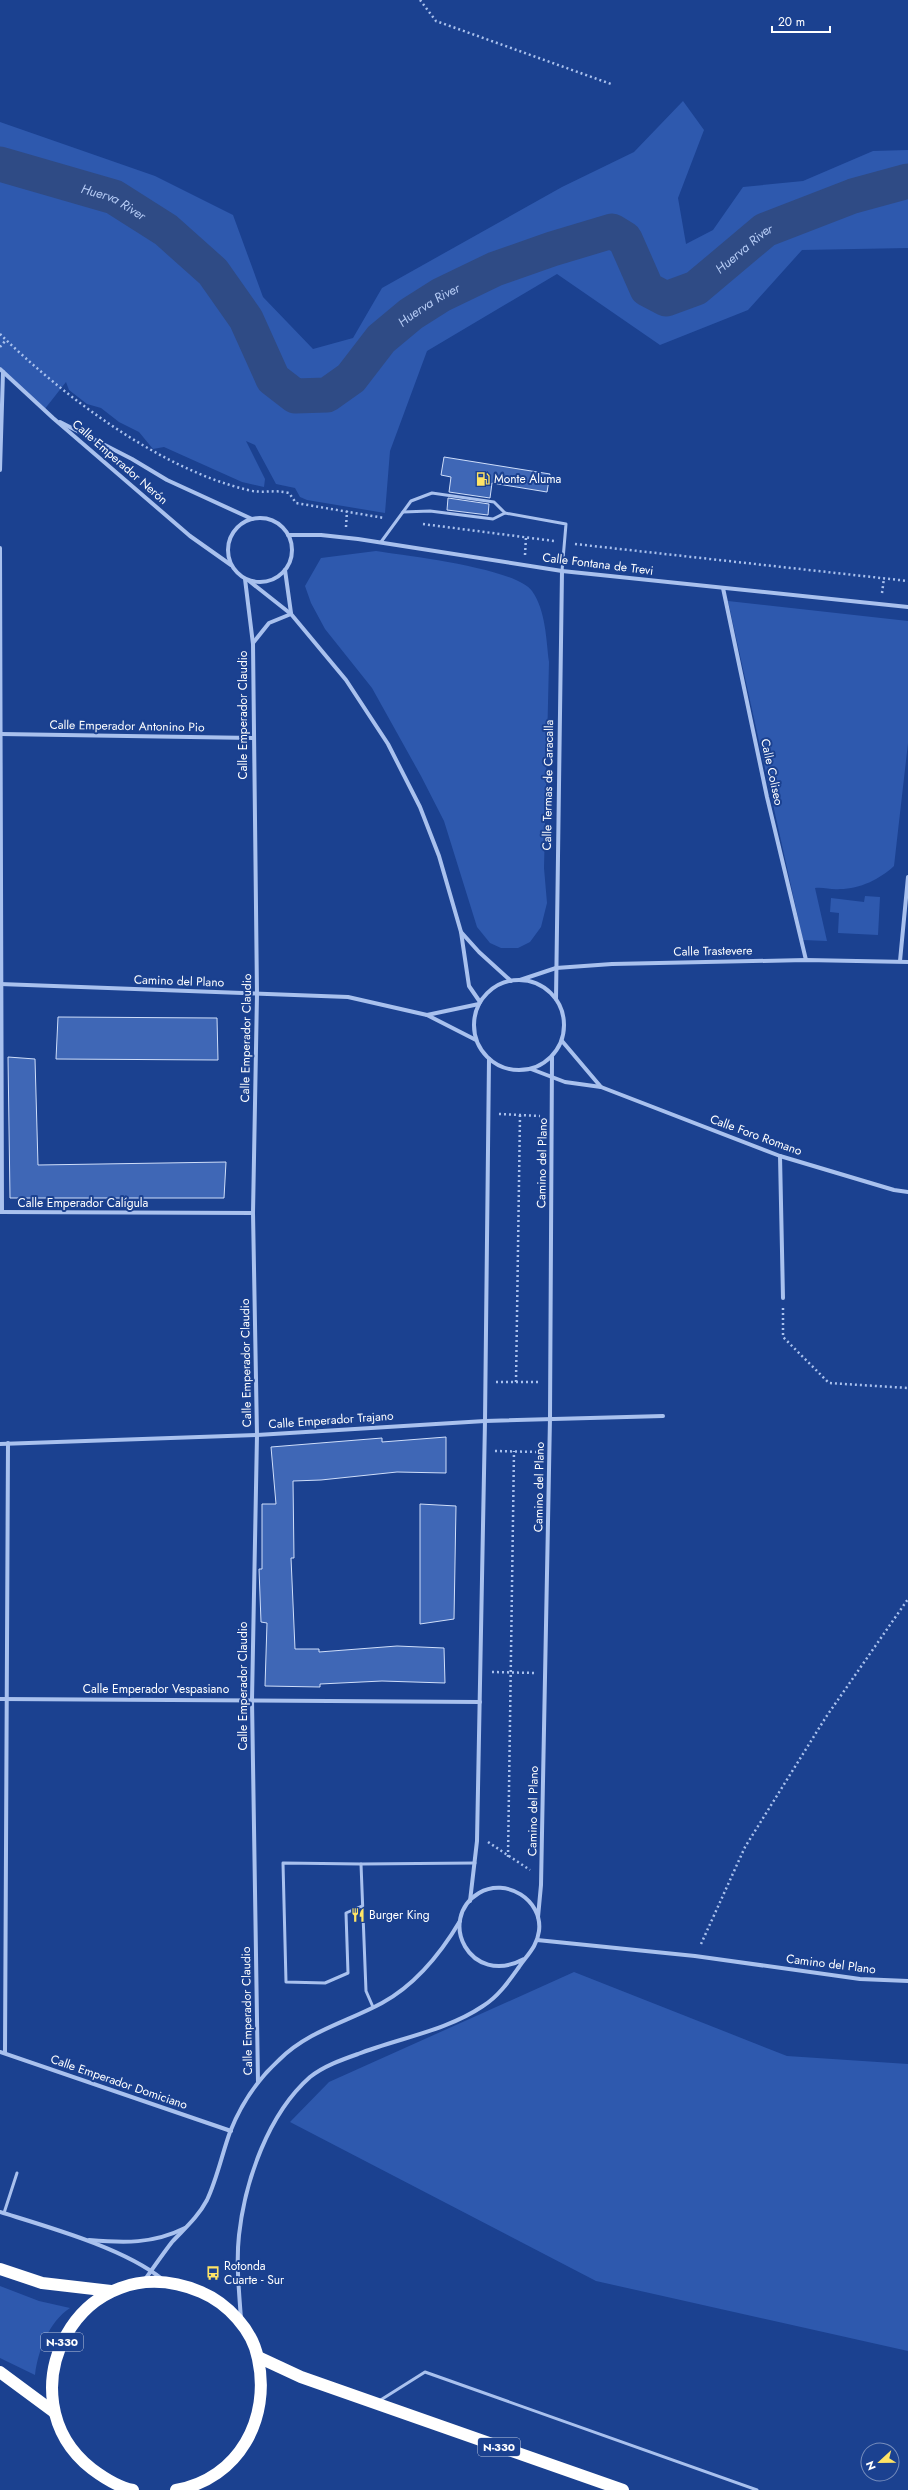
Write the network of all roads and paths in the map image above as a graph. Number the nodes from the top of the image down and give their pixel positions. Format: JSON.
{"nodes":[{"id":1,"x":420,"y":0,"type":"edge"},
{"id":2,"x":611,"y":84,"type":"dead end"},
{"id":3,"x":6,"y":340,"type":"dead end"},
{"id":4,"x":0,"y":347,"type":"edge"},
{"id":5,"x":1,"y":371,"type":"edge"},
{"id":6,"x":53,"y":418,"type":"junction"},
{"id":7,"x":0,"y":470,"type":"edge"},
{"id":8,"x":403,"y":512,"type":"junction"},
{"id":9,"x":505,"y":513,"type":"junction"},
{"id":10,"x":252,"y":519,"type":"junction"},
{"id":11,"x":288,"y":535,"type":"junction"},
{"id":12,"x":526,"y":537,"type":"dead end"},
{"id":13,"x":381,"y":542,"type":"junction"},
{"id":14,"x":0,"y":548,"type":"edge"},
{"id":15,"x":231,"y":565,"type":"junction"},
{"id":16,"x":525,"y":565,"type":"junction"},
{"id":17,"x":285,"y":570,"type":"junction"},
{"id":18,"x":562,"y":571,"type":"junction"},
{"id":19,"x":247,"y":580,"type":"junction"},
{"id":20,"x":723,"y":588,"type":"junction"},
{"id":21,"x":908,"y":607,"type":"edge"},
{"id":22,"x":291,"y":614,"type":"junction"},
{"id":23,"x":253,"y":644,"type":"junction"},
{"id":24,"x":1,"y":723,"type":"edge"},
{"id":25,"x":2,"y":734,"type":"junction"},
{"id":26,"x":252,"y":738,"type":"junction"},
{"id":27,"x":908,"y":877,"type":"edge"},
{"id":28,"x":461,"y":932,"type":"junction"},
{"id":29,"x":806,"y":960,"type":"junction"},
{"id":30,"x":900,"y":961,"type":"junction"},
{"id":31,"x":908,"y":962,"type":"edge"},
{"id":32,"x":556,"y":968,"type":"junction"},
{"id":33,"x":511,"y":980,"type":"junction"},
{"id":34,"x":520,"y":980,"type":"junction"},
{"id":35,"x":1,"y":984,"type":"edge"},
{"id":36,"x":257,"y":994,"type":"junction"},
{"id":37,"x":556,"y":999,"type":"junction"},
{"id":38,"x":480,"y":1003,"type":"junction"},
{"id":39,"x":427,"y":1015,"type":"junction"},
{"id":40,"x":476,"y":1040,"type":"junction"},
{"id":41,"x":562,"y":1041,"type":"junction"},
{"id":42,"x":552,"y":1057,"type":"junction"},
{"id":43,"x":489,"y":1059,"type":"junction"},
{"id":44,"x":531,"y":1069,"type":"junction"},
{"id":45,"x":553,"y":1079,"type":"junction"},
{"id":46,"x":601,"y":1087,"type":"junction"},
{"id":47,"x":488,"y":1114,"type":"junction"},
{"id":48,"x":520,"y":1115,"type":"junction"},
{"id":49,"x":553,"y":1116,"type":"junction"},
{"id":50,"x":780,"y":1156,"type":"junction"},
{"id":51,"x":908,"y":1192,"type":"edge"},
{"id":52,"x":1,"y":1212,"type":"edge"},
{"id":53,"x":253,"y":1214,"type":"junction"},
{"id":54,"x":783,"y":1298,"type":"joint"},
{"id":55,"x":486,"y":1382,"type":"junction"},
{"id":56,"x":516,"y":1382,"type":"junction"},
{"id":57,"x":550,"y":1382,"type":"junction"},
{"id":58,"x":908,"y":1388,"type":"edge"},
{"id":59,"x":663,"y":1416,"type":"dead end"},
{"id":60,"x":550,"y":1418,"type":"junction"},
{"id":61,"x":485,"y":1421,"type":"junction"},
{"id":62,"x":257,"y":1435,"type":"junction"},
{"id":63,"x":8,"y":1443,"type":"junction"},
{"id":64,"x":0,"y":1444,"type":"edge"},
{"id":65,"x":485,"y":1451,"type":"junction"},
{"id":66,"x":514,"y":1451,"type":"junction"},
{"id":67,"x":550,"y":1452,"type":"junction"},
{"id":68,"x":908,"y":1599,"type":"edge"},
{"id":69,"x":481,"y":1671,"type":"junction"},
{"id":70,"x":512,"y":1672,"type":"junction"},
{"id":71,"x":545,"y":1673,"type":"junction"},
{"id":72,"x":0,"y":1699,"type":"edge"},
{"id":73,"x":8,"y":1699,"type":"junction"},
{"id":74,"x":252,"y":1700,"type":"junction"},
{"id":75,"x":480,"y":1702,"type":"junction"},
{"id":76,"x":478,"y":1841,"type":"junction"},
{"id":77,"x":508,"y":1857,"type":"junction"},
{"id":78,"x":475,"y":1863,"type":"junction"},
{"id":79,"x":361,"y":1864,"type":"junction"},
{"id":80,"x":541,"y":1876,"type":"junction"},
{"id":81,"x":470,"y":1901,"type":"junction"},
{"id":82,"x":362,"y":1906,"type":"junction"},
{"id":83,"x":538,"y":1918,"type":"junction"},
{"id":84,"x":460,"y":1921,"type":"junction"},
{"id":85,"x":538,"y":1940,"type":"junction"},
{"id":86,"x":696,"y":1956,"type":"junction"},
{"id":87,"x":524,"y":1959,"type":"junction"},
{"id":88,"x":908,"y":1981,"type":"edge"},
{"id":89,"x":373,"y":2007,"type":"junction"},
{"id":90,"x":2,"y":2053,"type":"edge"},
{"id":91,"x":258,"y":2082,"type":"junction"},
{"id":92,"x":231,"y":2131,"type":"junction"},
{"id":93,"x":17,"y":2173,"type":"dead end"},
{"id":94,"x":2,"y":2212,"type":"edge"},
{"id":95,"x":190,"y":2225,"type":"junction"},
{"id":96,"x":85,"y":2240,"type":"junction"},
{"id":97,"x":0,"y":2269,"type":"edge"},
{"id":98,"x":152,"y":2270,"type":"junction"},
{"id":99,"x":144,"y":2281,"type":"junction"},
{"id":100,"x":166,"y":2281,"type":"junction"},
{"id":101,"x":111,"y":2291,"type":"junction"},
{"id":102,"x":241,"y":2323,"type":"junction"},
{"id":103,"x":258,"y":2357,"type":"junction"},
{"id":104,"x":0,"y":2372,"type":"edge"},
{"id":105,"x":375,"y":2403,"type":"junction"},
{"id":106,"x":54,"y":2412,"type":"junction"},
{"id":107,"x":133,"y":2490,"type":"edge"},
{"id":108,"x":176,"y":2490,"type":"edge"},
{"id":109,"x":623,"y":2490,"type":"edge"},
{"id":110,"x":757,"y":2490,"type":"edge"}],
"edges":[{"from":1,"to":2,"type":"path"},
{"from":3,"to":4,"type":"path"},
{"from":5,"to":6,"type":"street","name":"Calle Emperador Nerón"},
{"from":5,"to":7,"type":"street"},
{"from":6,"to":10,"type":"street"},
{"from":6,"to":15,"type":"street","name":"Calle Emperador Nerón"},
{"from":8,"to":9,"type":"lane"},
{"from":8,"to":9,"type":"lane"},
{"from":8,"to":13,"type":"lane"},
{"from":9,"to":18,"type":"lane"},
{"from":10,"to":11,"type":"street"},
{"from":10,"to":15,"type":"street"},
{"from":11,"to":13,"type":"street","name":"Calle Fontana de Trevi"},
{"from":11,"to":17,"type":"street"},
{"from":12,"to":16,"type":"path"},
{"from":13,"to":16,"type":"street","name":"Calle Fontana de Trevi"},
{"from":14,"to":24,"type":"street","name":"Calle Emperador Calígula"},
{"from":15,"to":19,"type":"street"},
{"from":16,"to":18,"type":"street","name":"Calle Fontana de Trevi"},
{"from":17,"to":19,"type":"street"},
{"from":17,"to":22,"type":"street"},
{"from":18,"to":20,"type":"street","name":"Calle Fontana de Trevi"},
{"from":18,"to":32,"type":"street","name":"Calle Termas de Caracalla"},
{"from":19,"to":22,"type":"street"},
{"from":19,"to":23,"type":"street","name":"Calle Emperador Claudio"},
{"from":20,"to":21,"type":"street","name":"Calle Fontana de Trevi"},
{"from":20,"to":29,"type":"street","name":"Calle Coliseo"},
{"from":22,"to":23,"type":"street","name":"Calle Emperador Claudio"},
{"from":22,"to":28,"type":"street"},
{"from":23,"to":26,"type":"street","name":"Calle Emperador Claudio"},
{"from":24,"to":25,"type":"street","name":"Calle Emperador Calígula"},
{"from":25,"to":26,"type":"street","name":"Calle Emperador Antonino Pio"},
{"from":25,"to":35,"type":"street","name":"Calle Emperador Calígula"},
{"from":26,"to":36,"type":"street","name":"Calle Emperador Claudio"},
{"from":27,"to":30,"type":"street"},
{"from":28,"to":33,"type":"street"},
{"from":28,"to":38,"type":"street"},
{"from":29,"to":30,"type":"street","name":"Calle Trastevere"},
{"from":29,"to":32,"type":"street","name":"Calle Trastevere"},
{"from":30,"to":31,"type":"street","name":"Calle Trastevere"},
{"from":32,"to":34,"type":"street","name":"Calle Trastevere"},
{"from":32,"to":37,"type":"street","name":"Calle Termas de Caracalla"},
{"from":33,"to":34,"type":"street"},
{"from":33,"to":38,"type":"street"},
{"from":34,"to":37,"type":"street"},
{"from":35,"to":36,"type":"street","name":"Camino del Plano"},
{"from":35,"to":52,"type":"street","name":"Calle Emperador Calígula"},
{"from":36,"to":39,"type":"street","name":"Camino del Plano"},
{"from":36,"to":53,"type":"street","name":"Calle Emperador Claudio"},
{"from":37,"to":41,"type":"street"},
{"from":38,"to":39,"type":"street","name":"Camino del Plano"},
{"from":38,"to":40,"type":"street"},
{"from":39,"to":40,"type":"street","name":"Camino del Plano"},
{"from":40,"to":43,"type":"street"},
{"from":41,"to":42,"type":"street"},
{"from":41,"to":46,"type":"street","name":"Calle Foro Romano"},
{"from":42,"to":44,"type":"street"},
{"from":42,"to":45,"type":"street","name":"Camino del Plano"},
{"from":43,"to":44,"type":"street"},
{"from":43,"to":47,"type":"street"},
{"from":44,"to":45,"type":"street","name":"Calle Foro Romano"},
{"from":45,"to":46,"type":"street","name":"Calle Foro Romano"},
{"from":45,"to":49,"type":"street","name":"Camino del Plano"},
{"from":46,"to":50,"type":"street","name":"Calle Foro Romano"},
{"from":47,"to":48,"type":"path"},
{"from":47,"to":55,"type":"street"},
{"from":48,"to":49,"type":"path"},
{"from":48,"to":56,"type":"path"},
{"from":49,"to":57,"type":"street","name":"Camino del Plano"},
{"from":50,"to":51,"type":"street","name":"Calle Foro Romano"},
{"from":50,"to":54,"type":"street"},
{"from":52,"to":53,"type":"street","name":"Calle Emperador Calígula"},
{"from":53,"to":62,"type":"street","name":"Calle Emperador Claudio"},
{"from":54,"to":58,"type":"path"},
{"from":55,"to":56,"type":"path"},
{"from":55,"to":61,"type":"street"},
{"from":56,"to":57,"type":"path"},
{"from":57,"to":60,"type":"street","name":"Camino del Plano"},
{"from":59,"to":60,"type":"street","name":"Calle Emperador Trajano"},
{"from":60,"to":61,"type":"street","name":"Calle Emperador Trajano"},
{"from":60,"to":67,"type":"street","name":"Camino del Plano"},
{"from":61,"to":62,"type":"street","name":"Calle Emperador Trajano"},
{"from":61,"to":65,"type":"street"},
{"from":62,"to":63,"type":"street","name":"Calle Emperador Trajano"},
{"from":62,"to":74,"type":"street","name":"Calle Emperador Claudio"},
{"from":63,"to":64,"type":"street","name":"Calle Emperador Trajano"},
{"from":63,"to":73,"type":"street"},
{"from":65,"to":66,"type":"path"},
{"from":65,"to":69,"type":"street"},
{"from":66,"to":67,"type":"path"},
{"from":66,"to":70,"type":"path"},
{"from":67,"to":71,"type":"street","name":"Camino del Plano"},
{"from":68,"to":86,"type":"path"},
{"from":69,"to":70,"type":"path"},
{"from":69,"to":75,"type":"street"},
{"from":70,"to":71,"type":"path"},
{"from":70,"to":77,"type":"path"},
{"from":71,"to":80,"type":"street","name":"Camino del Plano"},
{"from":72,"to":73,"type":"street","name":"Calle Emperador Vespasiano"},
{"from":73,"to":74,"type":"street","name":"Calle Emperador Vespasiano"},
{"from":73,"to":90,"type":"street"},
{"from":74,"to":75,"type":"street","name":"Calle Emperador Vespasiano"},
{"from":74,"to":91,"type":"street","name":"Calle Emperador Claudio"},
{"from":75,"to":76,"type":"street"},
{"from":76,"to":77,"type":"path"},
{"from":76,"to":78,"type":"street"},
{"from":77,"to":80,"type":"path"},
{"from":78,"to":79,"type":"lane"},
{"from":78,"to":81,"type":"street"},
{"from":79,"to":82,"type":"lane"},
{"from":79,"to":82,"type":"lane"},
{"from":80,"to":83,"type":"street","name":"Camino del Plano"},
{"from":81,"to":83,"type":"street"},
{"from":81,"to":84,"type":"street"},
{"from":82,"to":89,"type":"lane"},
{"from":83,"to":85,"type":"street"},
{"from":84,"to":87,"type":"street"},
{"from":84,"to":89,"type":"street"},
{"from":85,"to":86,"type":"street","name":"Camino del Plano"},
{"from":85,"to":87,"type":"street"},
{"from":86,"to":88,"type":"street","name":"Camino del Plano"},
{"from":87,"to":102,"type":"street"},
{"from":89,"to":91,"type":"street"},
{"from":90,"to":92,"type":"street","name":"Calle Emperador Domiciano"},
{"from":91,"to":92,"type":"street"},
{"from":92,"to":95,"type":"street"},
{"from":93,"to":94,"type":"lane"},
{"from":94,"to":96,"type":"street"},
{"from":95,"to":96,"type":"street"},
{"from":95,"to":98,"type":"street"},
{"from":96,"to":98,"type":"street"},
{"from":97,"to":101,"type":"highway","number":"N-330"},
{"from":98,"to":99,"type":"street"},
{"from":98,"to":100,"type":"street"},
{"from":99,"to":100,"type":"highway","number":"N-330"},
{"from":99,"to":101,"type":"highway","number":"N-330"},
{"from":100,"to":102,"type":"highway","number":"N-330"},
{"from":101,"to":106,"type":"highway","number":"N-330"},
{"from":102,"to":103,"type":"highway","number":"N-330"},
{"from":103,"to":105,"type":"highway","number":"N-330"},
{"from":103,"to":108,"type":"highway","number":"N-330"},
{"from":104,"to":106,"type":"highway"},
{"from":105,"to":109,"type":"highway","number":"N-330"},
{"from":105,"to":110,"type":"lane"},
{"from":106,"to":107,"type":"highway","number":"N-330"}]}
